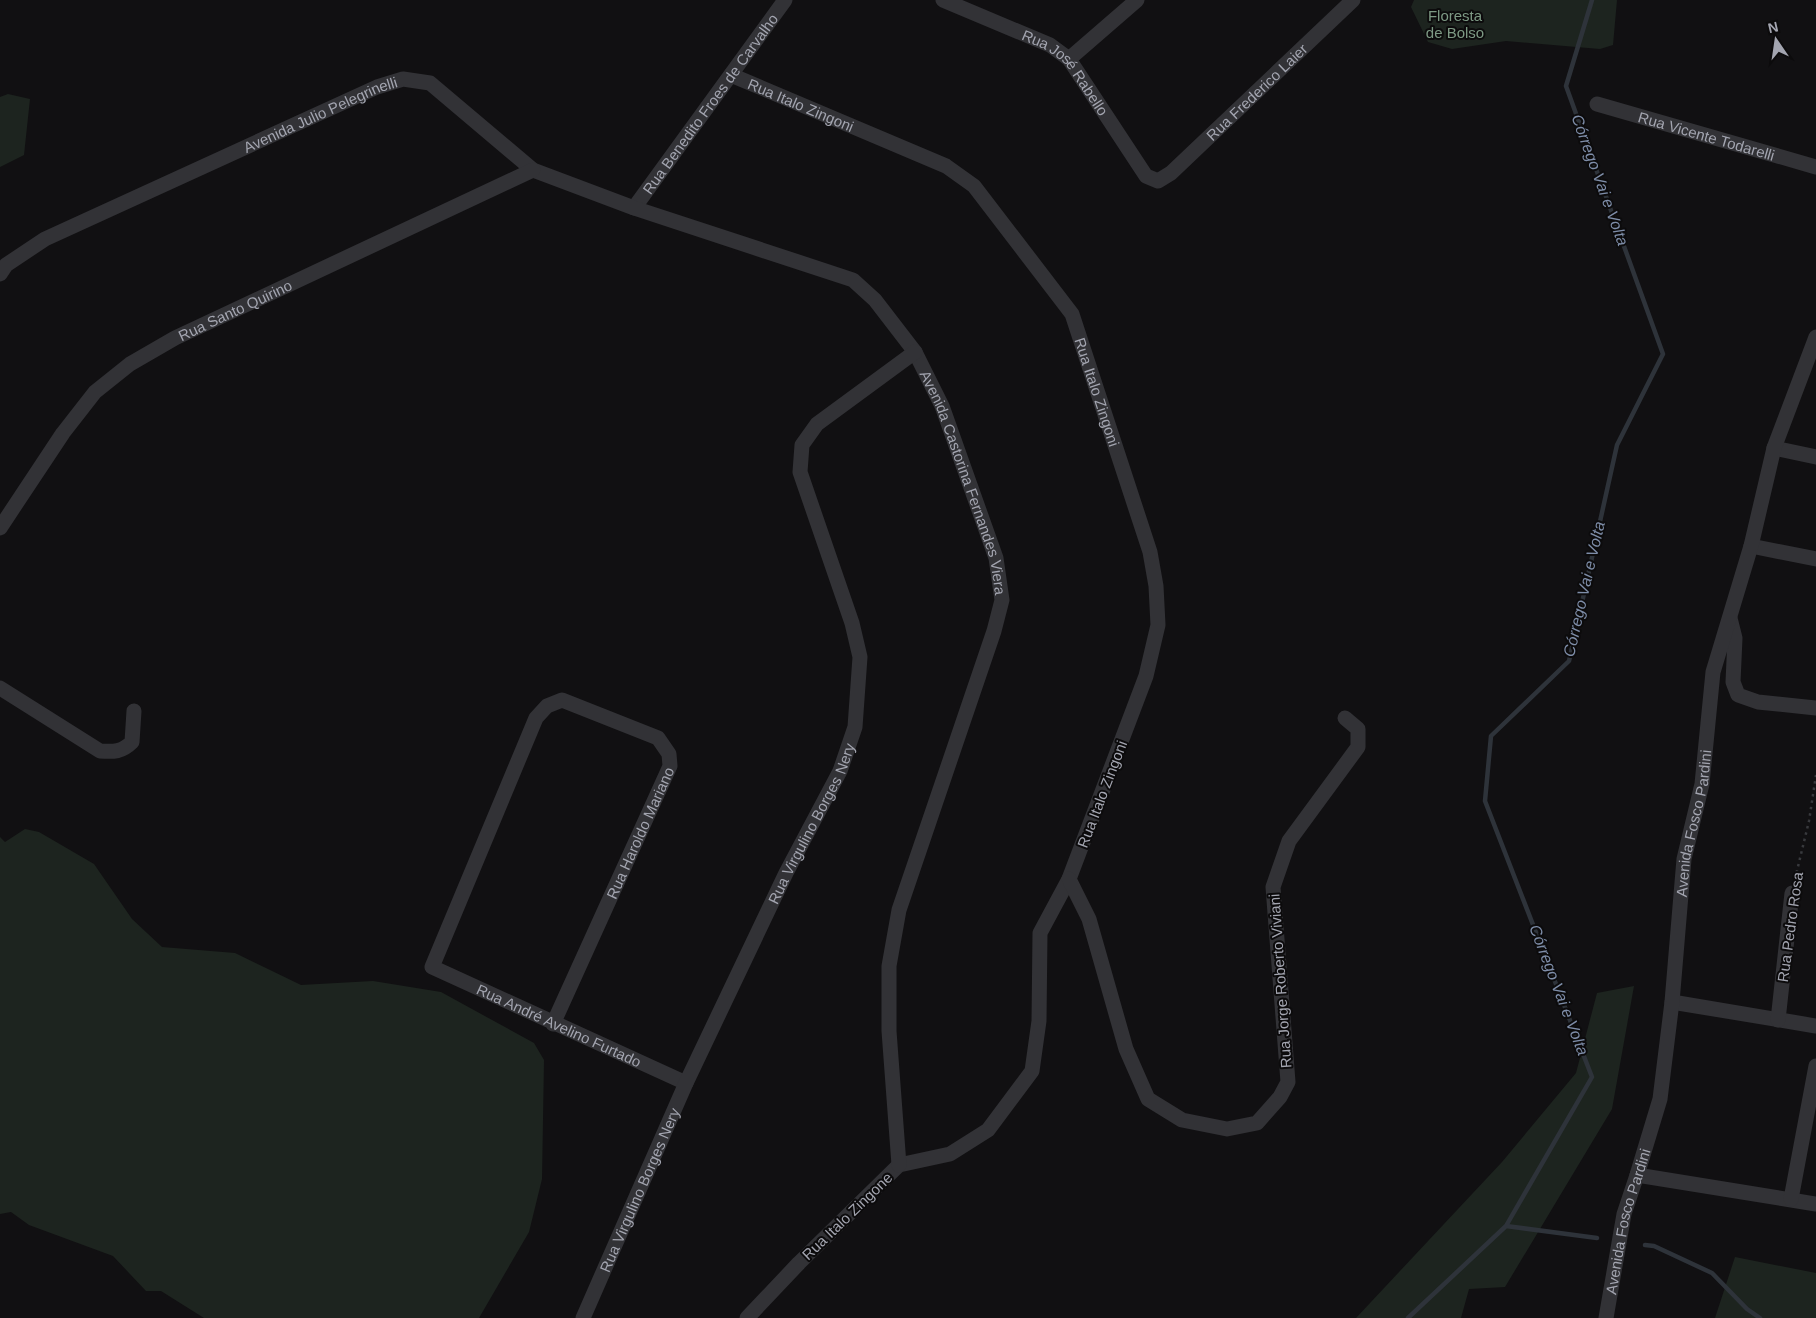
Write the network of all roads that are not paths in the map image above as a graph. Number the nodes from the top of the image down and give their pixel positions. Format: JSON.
{"nodes":[{"id":1,"x":785,"y":0,"type":"edge"},
{"id":2,"x":944,"y":0,"type":"edge"},
{"id":3,"x":1137,"y":0,"type":"edge"},
{"id":4,"x":1353,"y":0,"type":"edge"},
{"id":5,"x":1069,"y":59,"type":"junction"},
{"id":6,"x":731,"y":75,"type":"junction"},
{"id":7,"x":1597,"y":104,"type":"dead end"},
{"id":8,"x":1816,"y":167,"type":"edge"},
{"id":9,"x":533,"y":170,"type":"junction"},
{"id":10,"x":1158,"y":181,"type":"joint"},
{"id":11,"x":634,"y":208,"type":"junction"},
{"id":12,"x":0,"y":274,"type":"edge"},
{"id":13,"x":1815,"y":345,"type":"edge"},
{"id":14,"x":915,"y":352,"type":"junction"},
{"id":15,"x":1774,"y":448,"type":"junction"},
{"id":16,"x":1816,"y":457,"type":"edge"},
{"id":17,"x":0,"y":528,"type":"edge"},
{"id":18,"x":1751,"y":546,"type":"junction"},
{"id":19,"x":1816,"y":559,"type":"edge"},
{"id":20,"x":1730,"y":618,"type":"junction"},
{"id":21,"x":0,"y":688,"type":"edge"},
{"id":22,"x":1816,"y":708,"type":"edge"},
{"id":23,"x":134,"y":711,"type":"dead end"},
{"id":24,"x":1345,"y":718,"type":"dead end"},
{"id":25,"x":1069,"y":879,"type":"junction"},
{"id":26,"x":1792,"y":893,"type":"road end"},
{"id":27,"x":432,"y":967,"type":"joint"},
{"id":28,"x":1672,"y":1002,"type":"junction"},
{"id":29,"x":1778,"y":1020,"type":"junction"},
{"id":30,"x":553,"y":1024,"type":"junction"},
{"id":31,"x":1816,"y":1026,"type":"edge"},
{"id":32,"x":1816,"y":1066,"type":"edge"},
{"id":33,"x":686,"y":1083,"type":"junction"},
{"id":34,"x":899,"y":1165,"type":"junction"},
{"id":35,"x":1637,"y":1175,"type":"junction"},
{"id":36,"x":1791,"y":1199,"type":"junction"},
{"id":37,"x":1816,"y":1204,"type":"edge"},
{"id":38,"x":583,"y":1318,"type":"edge"},
{"id":39,"x":747,"y":1318,"type":"edge"},
{"id":40,"x":1606,"y":1318,"type":"edge"}],
"edges":[{"from":1,"to":6,"type":"street","name":"Rua Benedito Froes de Carvalho"},
{"from":2,"to":5,"type":"street","name":"Rua José Rabello"},
{"from":3,"to":5,"type":"street"},
{"from":4,"to":10,"type":"street","name":"Rua Frederico Laier"},
{"from":5,"to":10,"type":"street","name":"Rua José Rabello"},
{"from":6,"to":11,"type":"street","name":"Rua Benedito Froes de Carvalho"},
{"from":6,"to":25,"type":"street","name":"Rua Italo Zingoni"},
{"from":7,"to":8,"type":"street","name":"Rua Vicente Todarelli"},
{"from":9,"to":11,"type":"street","name":"Avenida Julio Pelegrinelli"},
{"from":9,"to":12,"type":"street","name":"Avenida Julio Pelegrinelli"},
{"from":9,"to":17,"type":"street","name":"Rua Santo Quirino"},
{"from":11,"to":14,"type":"street","name":"Avenida Castorina Fernandes Viera"},
{"from":13,"to":15,"type":"street","name":"Avenida Fosco Pardini"},
{"from":14,"to":33,"type":"street","name":"Rua Virgulino Borges Nery"},
{"from":14,"to":34,"type":"street","name":"Avenida Castorina Fernandes Viera"},
{"from":15,"to":16,"type":"street"},
{"from":15,"to":18,"type":"street","name":"Avenida Fosco Pardini"},
{"from":18,"to":19,"type":"street"},
{"from":18,"to":20,"type":"street","name":"Avenida Fosco Pardini"},
{"from":20,"to":22,"type":"street"},
{"from":20,"to":28,"type":"street","name":"Avenida Fosco Pardini"},
{"from":21,"to":23,"type":"street"},
{"from":24,"to":25,"type":"street","name":"Rua Jorge Roberto Viviani"},
{"from":25,"to":34,"type":"street","name":"Rua Italo Zingone"},
{"from":26,"to":29,"type":"street","name":"Rua Pedro Rosa"},
{"from":27,"to":30,"type":"street","name":"Rua André Avelino Furtado"},
{"from":27,"to":30,"type":"street","name":"Rua Haroldo Mariano"},
{"from":28,"to":29,"type":"street"},
{"from":28,"to":35,"type":"street","name":"Avenida Fosco Pardini"},
{"from":29,"to":31,"type":"street"},
{"from":30,"to":33,"type":"street","name":"Rua André Avelino Furtado"},
{"from":32,"to":36,"type":"street"},
{"from":33,"to":38,"type":"street","name":"Rua Virgulino Borges Nery"},
{"from":34,"to":39,"type":"street","name":"Rua Italo Zingone"},
{"from":35,"to":36,"type":"street"},
{"from":35,"to":40,"type":"street","name":"Avenida Fosco Pardini"},
{"from":36,"to":37,"type":"street"}]}
